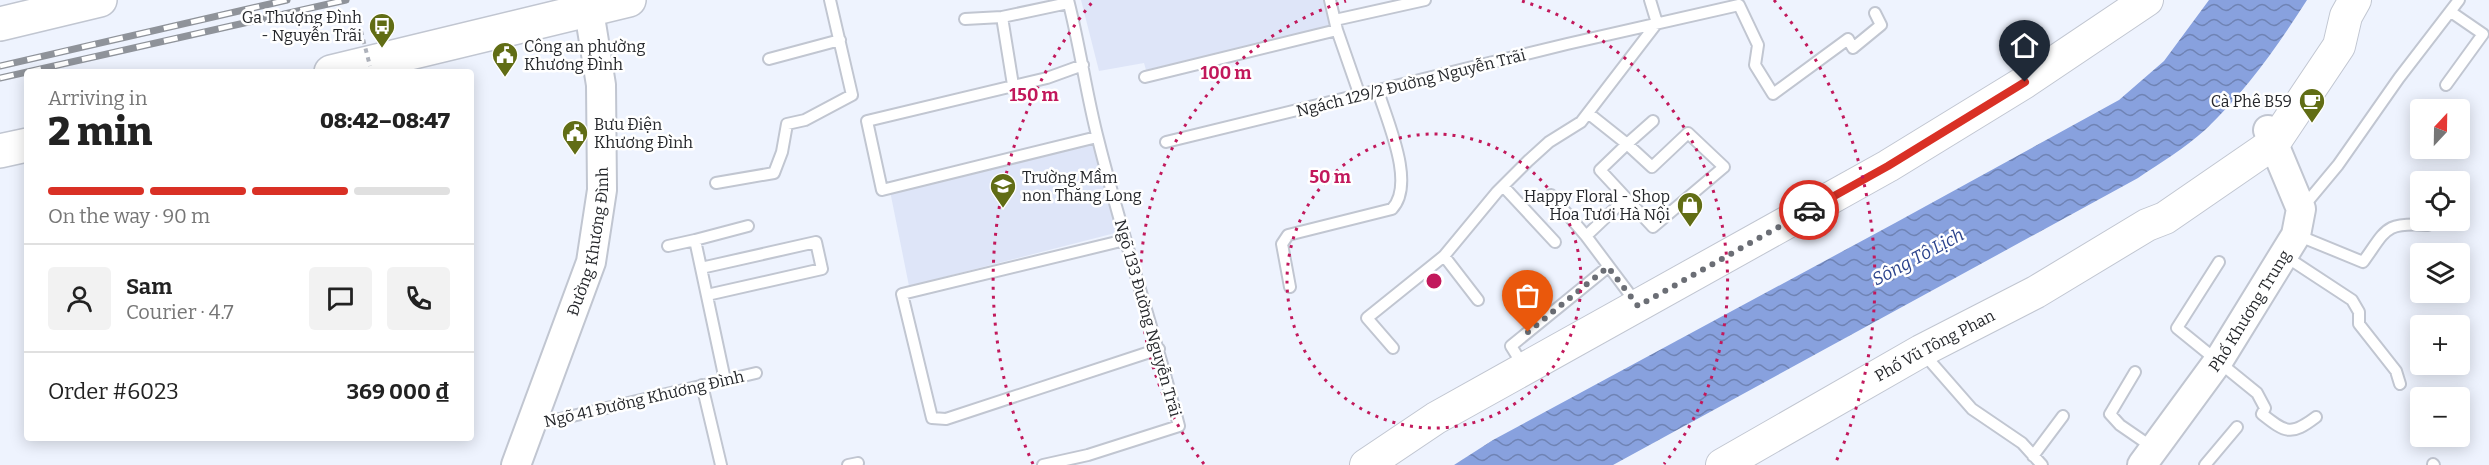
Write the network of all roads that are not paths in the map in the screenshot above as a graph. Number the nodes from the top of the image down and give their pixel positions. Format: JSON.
{"nodes":[{"id":1,"x":100,"y":0,"type":"edge"},
{"id":2,"x":629,"y":0,"type":"edge"},
{"id":3,"x":830,"y":0,"type":"edge"},
{"id":4,"x":1330,"y":0,"type":"edge"},
{"id":5,"x":1425,"y":0,"type":"edge"},
{"id":6,"x":1650,"y":0,"type":"edge"},
{"id":7,"x":2147,"y":0,"type":"edge"},
{"id":8,"x":2459,"y":0,"type":"edge"},
{"id":9,"x":1068,"y":1,"type":"edge"},
{"id":10,"x":2351,"y":8,"type":"edge"},
{"id":11,"x":591,"y":9,"type":"junction"},
{"id":12,"x":2451,"y":12,"type":"junction"},
{"id":13,"x":1875,"y":13,"type":"dead end"},
{"id":14,"x":1002,"y":17,"type":"junction"},
{"id":15,"x":965,"y":19,"type":"dead end"},
{"id":16,"x":1657,"y":23,"type":"junction"},
{"id":17,"x":0,"y":24,"type":"edge"},
{"id":18,"x":1336,"y":25,"type":"junction"},
{"id":19,"x":840,"y":40,"type":"junction"},
{"id":20,"x":769,"y":59,"type":"dead end"},
{"id":21,"x":1083,"y":65,"type":"junction"},
{"id":22,"x":343,"y":69,"type":"edge"},
{"id":23,"x":1144,"y":76,"type":"dead end"},
{"id":24,"x":1013,"y":85,"type":"junction"},
{"id":25,"x":2446,"y":85,"type":"dead end"},
{"id":26,"x":1378,"y":91,"type":"junction"},
{"id":27,"x":1359,"y":96,"type":"junction"},
{"id":28,"x":1588,"y":113,"type":"junction"},
{"id":29,"x":1653,"y":121,"type":"dead end"},
{"id":30,"x":2271,"y":137,"type":"junction"},
{"id":31,"x":1097,"y":138,"type":"junction"},
{"id":32,"x":1166,"y":142,"type":"dead end"},
{"id":33,"x":1627,"y":144,"type":"junction"},
{"id":34,"x":24,"y":146,"type":"edge"},
{"id":35,"x":0,"y":151,"type":"edge"},
{"id":36,"x":716,"y":183,"type":"dead end"},
{"id":37,"x":1503,"y":186,"type":"junction"},
{"id":38,"x":1551,"y":195,"type":"dead end"},
{"id":39,"x":1626,"y":198,"type":"junction"},
{"id":40,"x":2410,"y":224,"type":"edge"},
{"id":41,"x":748,"y":226,"type":"dead end"},
{"id":42,"x":2294,"y":233,"type":"junction"},
{"id":43,"x":1586,"y":236,"type":"junction"},
{"id":44,"x":694,"y":240,"type":"junction"},
{"id":45,"x":1125,"y":240,"type":"junction"},
{"id":46,"x":1555,"y":242,"type":"dead end"},
{"id":47,"x":668,"y":246,"type":"dead end"},
{"id":48,"x":1444,"y":256,"type":"junction"},
{"id":49,"x":2219,"y":262,"type":"dead end"},
{"id":50,"x":1608,"y":267,"type":"junction"},
{"id":51,"x":701,"y":268,"type":"junction"},
{"id":52,"x":1290,"y":287,"type":"dead end"},
{"id":53,"x":707,"y":295,"type":"junction"},
{"id":54,"x":1478,"y":300,"type":"dead end"},
{"id":55,"x":1638,"y":306,"type":"junction"},
{"id":56,"x":1393,"y":348,"type":"dead end"},
{"id":57,"x":1159,"y":349,"type":"junction"},
{"id":58,"x":1921,"y":351,"type":"junction"},
{"id":59,"x":2219,"y":360,"type":"junction"},
{"id":60,"x":1525,"y":368,"type":"junction"},
{"id":61,"x":2135,"y":372,"type":"dead end"},
{"id":62,"x":756,"y":373,"type":"dead end"},
{"id":63,"x":725,"y":380,"type":"junction"},
{"id":64,"x":2400,"y":384,"type":"dead end"},
{"id":65,"x":702,"y":385,"type":"junction"},
{"id":66,"x":2063,"y":416,"type":"dead end"},
{"id":67,"x":2316,"y":417,"type":"dead end"},
{"id":68,"x":531,"y":426,"type":"junction"},
{"id":69,"x":2237,"y":427,"type":"dead end"},
{"id":70,"x":2034,"y":456,"type":"junction"},
{"id":71,"x":2148,"y":457,"type":"edge"},
{"id":72,"x":1090,"y":460,"type":"edge"},
{"id":73,"x":516,"y":465,"type":"edge"},
{"id":74,"x":721,"y":465,"type":"edge"},
{"id":75,"x":1043,"y":465,"type":"edge"},
{"id":76,"x":1366,"y":465,"type":"edge"},
{"id":77,"x":1722,"y":465,"type":"edge"},
{"id":78,"x":2042,"y":465,"type":"edge"},
{"id":79,"x":2205,"y":465,"type":"edge"}],
"edges":[{"from":1,"to":17,"type":"main road"},
{"from":2,"to":11,"type":"main road"},
{"from":3,"to":19,"type":"lane"},
{"from":4,"to":18,"type":"lane"},
{"from":5,"to":18,"type":"lane"},
{"from":6,"to":16,"type":"lane"},
{"from":7,"to":55,"type":"main road"},
{"from":8,"to":12,"type":"lane"},
{"from":9,"to":14,"type":"lane"},
{"from":9,"to":21,"type":"lane","name":"Ngõ 133 Đường Nguyễn Trãi"},
{"from":10,"to":30,"type":"main road"},
{"from":11,"to":22,"type":"main road"},
{"from":11,"to":68,"type":"street","name":"Đường Khương Đình"},
{"from":12,"to":25,"type":"lane"},
{"from":12,"to":42,"type":"lane"},
{"from":13,"to":16,"type":"lane","name":"Ngách 129/2 Đường Nguyễn Trãi"},
{"from":14,"to":15,"type":"lane"},
{"from":14,"to":24,"type":"lane"},
{"from":16,"to":26,"type":"lane","name":"Ngách 129/2 Đường Nguyễn Trãi"},
{"from":16,"to":28,"type":"lane"},
{"from":18,"to":23,"type":"lane"},
{"from":18,"to":27,"type":"lane"},
{"from":19,"to":20,"type":"lane"},
{"from":19,"to":36,"type":"lane"},
{"from":21,"to":24,"type":"lane"},
{"from":21,"to":31,"type":"lane","name":"Ngõ 133 Đường Nguyễn Trãi"},
{"from":24,"to":31,"type":"lane"},
{"from":26,"to":27,"type":"lane","name":"Ngách 129/2 Đường Nguyễn Trãi"},
{"from":26,"to":52,"type":"lane"},
{"from":27,"to":32,"type":"lane","name":"Ngách 129/2 Đường Nguyễn Trãi"},
{"from":28,"to":33,"type":"lane"},
{"from":28,"to":37,"type":"lane"},
{"from":29,"to":33,"type":"lane"},
{"from":30,"to":42,"type":"street"},
{"from":30,"to":58,"type":"main road","name":"Phố Vũ Tông Phan"},
{"from":31,"to":45,"type":"lane","name":"Ngõ 133 Đường Nguyễn Trãi"},
{"from":33,"to":39,"type":"lane"},
{"from":33,"to":39,"type":"lane"},
{"from":34,"to":35,"type":"main road"},
{"from":37,"to":46,"type":"lane"},
{"from":37,"to":48,"type":"lane"},
{"from":38,"to":43,"type":"lane"},
{"from":39,"to":43,"type":"lane"},
{"from":40,"to":42,"type":"lane"},
{"from":41,"to":44,"type":"lane"},
{"from":42,"to":59,"type":"street","name":"Phố Khương Trung"},
{"from":42,"to":64,"type":"lane"},
{"from":43,"to":50,"type":"lane"},
{"from":44,"to":47,"type":"lane"},
{"from":44,"to":51,"type":"lane"},
{"from":45,"to":57,"type":"lane","name":"Ngõ 133 Đường Nguyễn Trãi"},
{"from":45,"to":57,"type":"lane"},
{"from":48,"to":54,"type":"lane"},
{"from":48,"to":56,"type":"lane"},
{"from":49,"to":59,"type":"lane"},
{"from":50,"to":55,"type":"lane"},
{"from":50,"to":60,"type":"lane"},
{"from":51,"to":53,"type":"lane"},
{"from":51,"to":53,"type":"lane"},
{"from":53,"to":63,"type":"lane"},
{"from":55,"to":60,"type":"main road"},
{"from":57,"to":72,"type":"lane","name":"Ngõ 133 Đường Nguyễn Trãi"},
{"from":58,"to":70,"type":"lane"},
{"from":58,"to":77,"type":"main road","name":"Phố Vũ Tông Phan"},
{"from":59,"to":67,"type":"lane"},
{"from":59,"to":71,"type":"street","name":"Phố Khương Trung"},
{"from":60,"to":76,"type":"main road"},
{"from":61,"to":71,"type":"lane"},
{"from":62,"to":63,"type":"lane","name":"Ngõ 41 Đường Khương Đình"},
{"from":63,"to":65,"type":"lane","name":"Ngõ 41 Đường Khương Đình"},
{"from":65,"to":68,"type":"lane","name":"Ngõ 41 Đường Khương Đình"},
{"from":65,"to":74,"type":"lane"},
{"from":66,"to":70,"type":"lane"},
{"from":68,"to":73,"type":"street","name":"Đường Khương Đình"},
{"from":69,"to":79,"type":"lane"},
{"from":70,"to":78,"type":"lane"},
{"from":72,"to":75,"type":"lane"}]}
